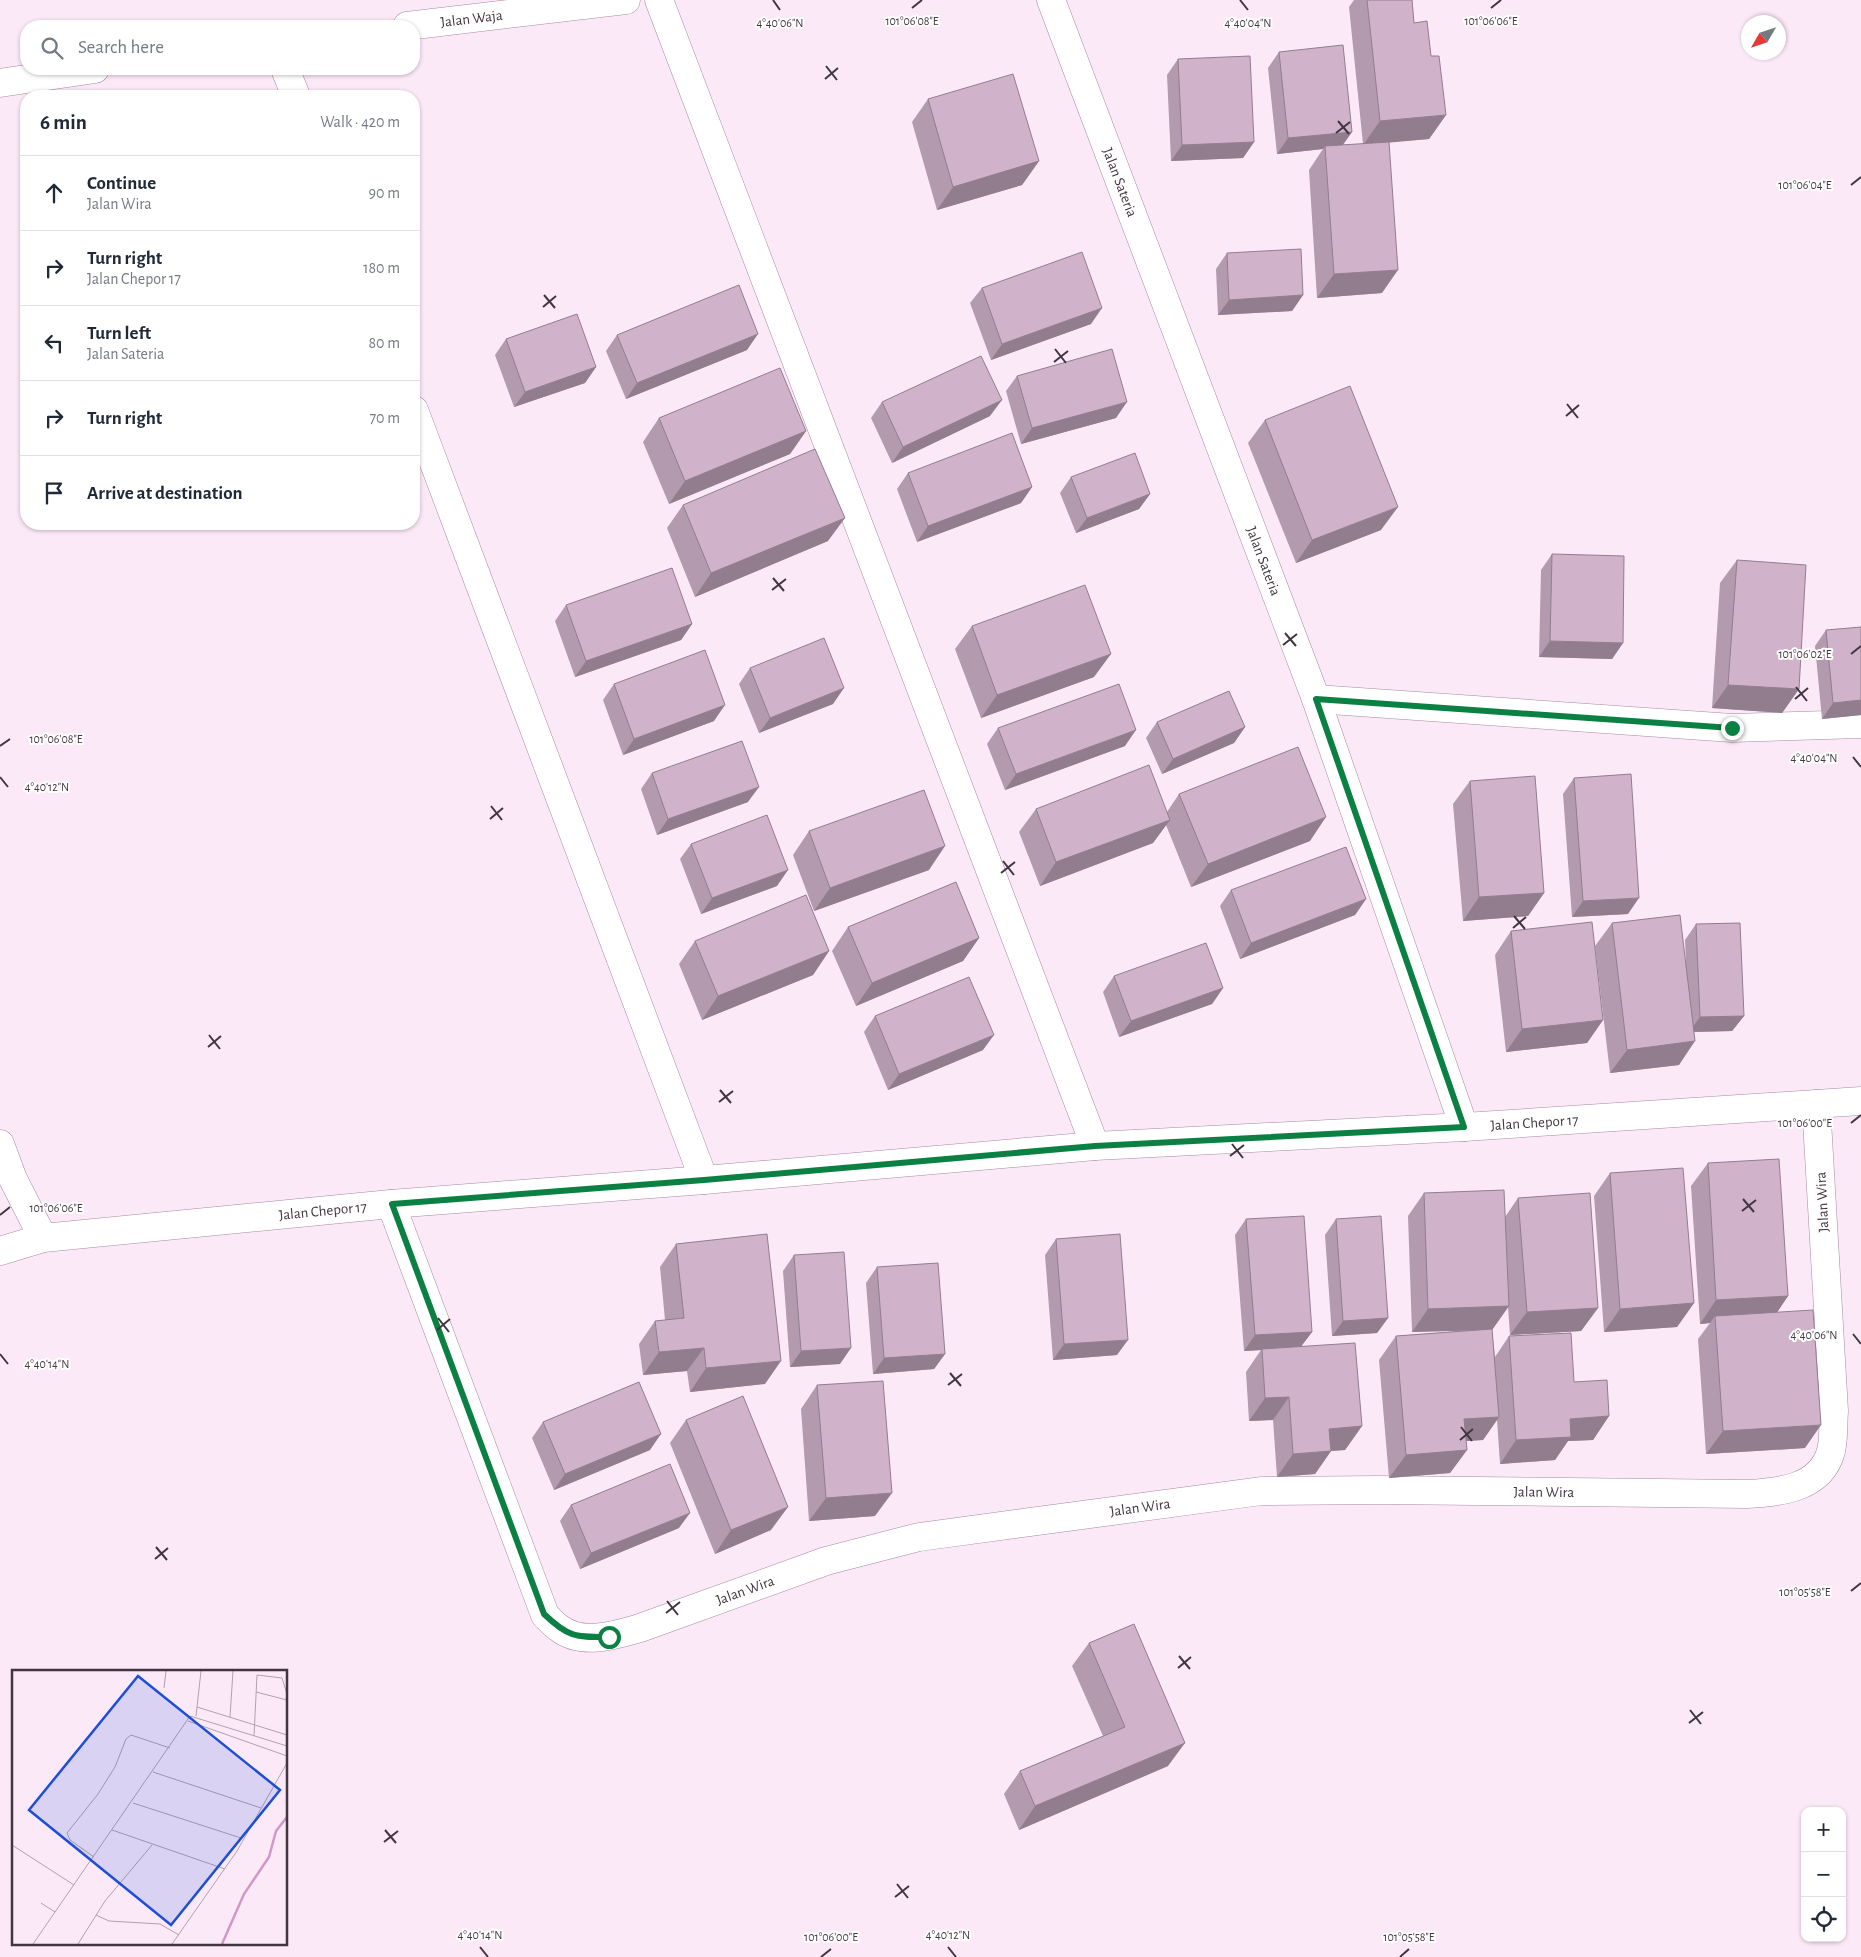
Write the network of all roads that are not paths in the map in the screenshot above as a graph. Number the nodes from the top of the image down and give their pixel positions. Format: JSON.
{"nodes":[{"id":1,"x":626,"y":0,"type":"edge"},
{"id":2,"x":659,"y":0,"type":"edge"},
{"id":3,"x":1051,"y":0,"type":"edge"},
{"id":4,"x":420,"y":24,"type":"edge"},
{"id":5,"x":54,"y":75,"type":"edge"},
{"id":6,"x":287,"y":75,"type":"edge"},
{"id":7,"x":0,"y":83,"type":"edge"},
{"id":8,"x":294,"y":90,"type":"edge"},
{"id":9,"x":420,"y":426,"type":"edge"},
{"id":10,"x":1316,"y":699,"type":"junction"},
{"id":11,"x":1861,"y":724,"type":"edge"},
{"id":12,"x":1861,"y":1101,"type":"edge"},
{"id":13,"x":1816,"y":1104,"type":"junction"},
{"id":14,"x":1464,"y":1127,"type":"junction"},
{"id":15,"x":0,"y":1144,"type":"edge"},
{"id":16,"x":1095,"y":1146,"type":"junction"},
{"id":17,"x":704,"y":1180,"type":"junction"},
{"id":18,"x":392,"y":1204,"type":"junction"},
{"id":19,"x":43,"y":1238,"type":"junction"},
{"id":20,"x":0,"y":1251,"type":"edge"}],
"edges":[{"from":1,"to":4,"type":"street","name":"Jalan Waja"},
{"from":2,"to":16,"type":"street"},
{"from":3,"to":10,"type":"street","name":"Jalan Sateria"},
{"from":5,"to":7,"type":"street"},
{"from":6,"to":8,"type":"street"},
{"from":9,"to":17,"type":"street"},
{"from":10,"to":11,"type":"street"},
{"from":10,"to":14,"type":"street","name":"Jalan Sateria"},
{"from":12,"to":13,"type":"street","name":"Jalan Chepor 17"},
{"from":13,"to":14,"type":"street","name":"Jalan Chepor 17"},
{"from":13,"to":18,"type":"street","name":"Jalan Wira"},
{"from":14,"to":16,"type":"street","name":"Jalan Chepor 17"},
{"from":15,"to":19,"type":"street"},
{"from":16,"to":17,"type":"street","name":"Jalan Chepor 17"},
{"from":17,"to":18,"type":"street","name":"Jalan Chepor 17"},
{"from":18,"to":19,"type":"street","name":"Jalan Chepor 17"},
{"from":19,"to":20,"type":"street","name":"Jalan Chepor 17"}]}
